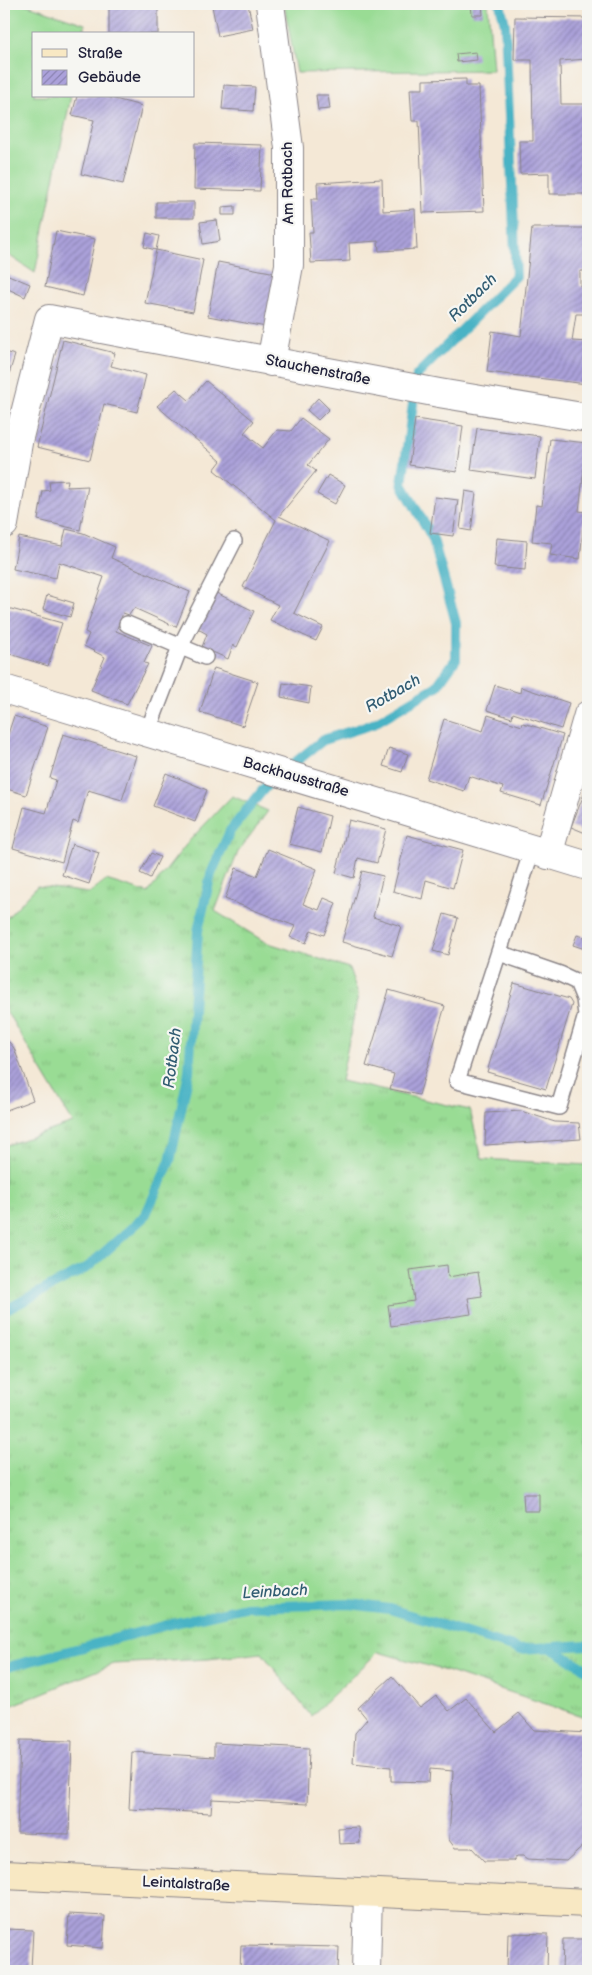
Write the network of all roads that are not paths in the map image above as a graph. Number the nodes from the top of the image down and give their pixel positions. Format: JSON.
{"nodes":[{"id":1,"x":270,"y":4,"type":"edge"},
{"id":2,"x":271,"y":362,"type":"junction"},
{"id":3,"x":588,"y":418,"type":"edge"},
{"id":4,"x":8,"y":475,"type":"edge"},
{"id":5,"x":4,"y":524,"type":"edge"},
{"id":6,"x":234,"y":541,"type":"dead end"},
{"id":7,"x":127,"y":624,"type":"dead end"},
{"id":8,"x":180,"y":647,"type":"junction"},
{"id":9,"x":205,"y":657,"type":"dead end"},
{"id":10,"x":4,"y":689,"type":"edge"},
{"id":11,"x":588,"y":715,"type":"edge"},
{"id":12,"x":147,"y":733,"type":"junction"},
{"id":13,"x":540,"y":852,"type":"junction"},
{"id":14,"x":588,"y":866,"type":"edge"},
{"id":15,"x":498,"y":953,"type":"junction"},
{"id":16,"x":4,"y":1875,"type":"edge"},
{"id":17,"x":368,"y":1893,"type":"junction"},
{"id":18,"x":588,"y":1904,"type":"edge"},
{"id":19,"x":366,"y":1971,"type":"edge"}],
"edges":[{"from":1,"to":2,"type":"street","name":"Am Rotbach"},
{"from":2,"to":3,"type":"street","name":"Stauchenstraße"},
{"from":2,"to":4,"type":"street","name":"Stauchenstraße"},
{"from":4,"to":5,"type":"street"},
{"from":6,"to":8,"type":"lane"},
{"from":7,"to":8,"type":"lane"},
{"from":8,"to":9,"type":"lane"},
{"from":8,"to":12,"type":"lane"},
{"from":10,"to":12,"type":"street","name":"Backhausstraße"},
{"from":11,"to":13,"type":"street"},
{"from":12,"to":13,"type":"street","name":"Backhausstraße"},
{"from":13,"to":14,"type":"street","name":"Backhausstraße"},
{"from":13,"to":15,"type":"lane"},
{"from":15,"to":15,"type":"lane"},
{"from":16,"to":17,"type":"main road","name":"Leintalstraße"},
{"from":17,"to":18,"type":"main road","name":"Leintalstraße"},
{"from":17,"to":19,"type":"street"}]}
